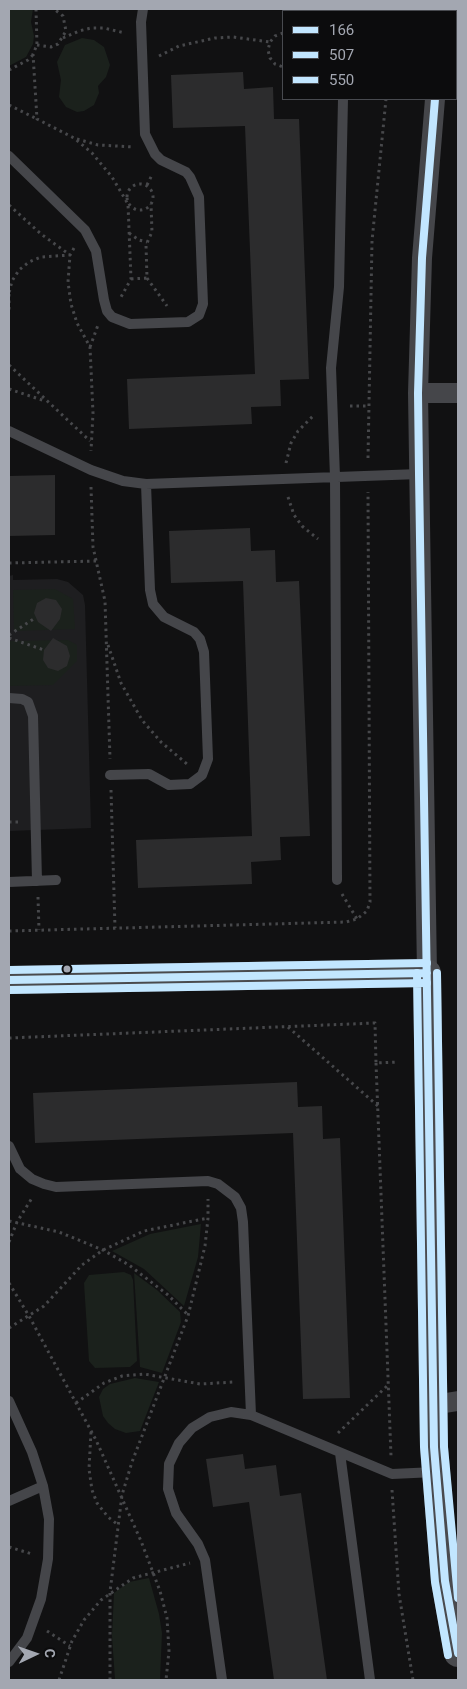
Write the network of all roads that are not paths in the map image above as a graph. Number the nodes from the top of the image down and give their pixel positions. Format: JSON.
{"nodes":[{"id":1,"x":143,"y":9,"type":"edge"},
{"id":2,"x":344,"y":100,"type":"edge"},
{"id":3,"x":435,"y":100,"type":"edge"},
{"id":4,"x":9,"y":156,"type":"edge"},
{"id":5,"x":418,"y":393,"type":"junction"},
{"id":6,"x":458,"y":393,"type":"edge"},
{"id":7,"x":9,"y":431,"type":"edge"},
{"id":8,"x":419,"y":474,"type":"junction"},
{"id":9,"x":334,"y":477,"type":"junction"},
{"id":10,"x":146,"y":484,"type":"junction"},
{"id":11,"x":9,"y":698,"type":"edge"},
{"id":12,"x":110,"y":775,"type":"road end"},
{"id":13,"x":56,"y":880,"type":"dead end"},
{"id":14,"x":337,"y":880,"type":"road end"},
{"id":15,"x":38,"y":881,"type":"junction"},
{"id":16,"x":9,"y":882,"type":"edge"},
{"id":17,"x":427,"y":973,"type":"junction"},
{"id":18,"x":9,"y":980,"type":"edge"},
{"id":19,"x":9,"y":1149,"type":"edge"},
{"id":20,"x":9,"y":1401,"type":"edge"},
{"id":21,"x":446,"y":1403,"type":"edge"},
{"id":22,"x":251,"y":1415,"type":"junction"},
{"id":23,"x":340,"y":1453,"type":"junction"},
{"id":24,"x":435,"y":1472,"type":"junction"},
{"id":25,"x":43,"y":1486,"type":"junction"},
{"id":26,"x":9,"y":1501,"type":"edge"},
{"id":27,"x":458,"y":1653,"type":"edge"},
{"id":28,"x":9,"y":1662,"type":"edge"},
{"id":29,"x":222,"y":1680,"type":"edge"},
{"id":30,"x":370,"y":1680,"type":"edge"}],
"edges":[{"from":1,"to":4,"type":"lane"},
{"from":2,"to":9,"type":"lane"},
{"from":3,"to":5,"type":"street"},
{"from":5,"to":6,"type":"street"},
{"from":5,"to":8,"type":"street"},
{"from":7,"to":10,"type":"lane"},
{"from":8,"to":9,"type":"lane"},
{"from":8,"to":17,"type":"street"},
{"from":9,"to":10,"type":"lane"},
{"from":9,"to":14,"type":"lane"},
{"from":10,"to":12,"type":"lane"},
{"from":11,"to":15,"type":"lane"},
{"from":13,"to":15,"type":"lane"},
{"from":15,"to":16,"type":"lane"},
{"from":17,"to":18,"type":"street"},
{"from":17,"to":21,"type":"street"},
{"from":19,"to":22,"type":"lane"},
{"from":20,"to":25,"type":"lane"},
{"from":21,"to":24,"type":"street"},
{"from":22,"to":23,"type":"lane"},
{"from":22,"to":29,"type":"lane"},
{"from":23,"to":24,"type":"lane"},
{"from":23,"to":30,"type":"lane"},
{"from":24,"to":27,"type":"street"},
{"from":25,"to":26,"type":"lane"},
{"from":25,"to":28,"type":"lane"}]}
